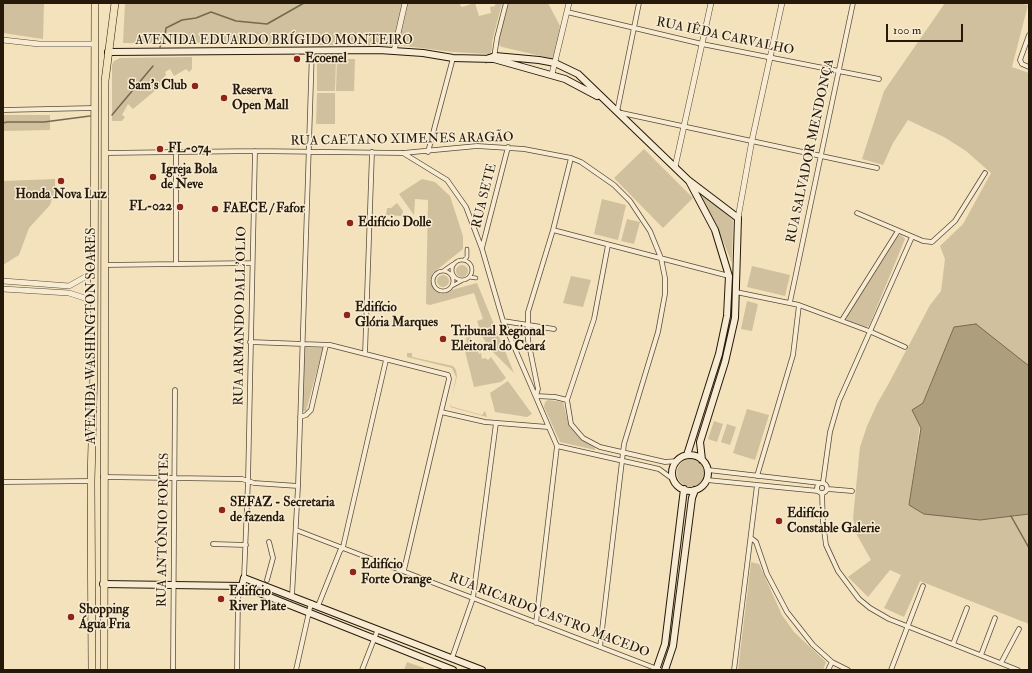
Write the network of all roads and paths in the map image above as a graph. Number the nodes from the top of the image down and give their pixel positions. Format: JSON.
{"nodes":[{"id":1,"x":95,"y":3,"type":"edge"},
{"id":2,"x":115,"y":3,"type":"edge"},
{"id":3,"x":405,"y":3,"type":"edge"},
{"id":4,"x":506,"y":3,"type":"edge"},
{"id":5,"x":569,"y":3,"type":"edge"},
{"id":6,"x":639,"y":3,"type":"edge"},
{"id":7,"x":711,"y":3,"type":"edge"},
{"id":8,"x":782,"y":3,"type":"edge"},
{"id":9,"x":853,"y":3,"type":"edge"},
{"id":10,"x":566,"y":12,"type":"junction"},
{"id":11,"x":634,"y":28,"type":"junction"},
{"id":12,"x":1029,"y":35,"type":"edge"},
{"id":13,"x":3,"y":40,"type":"edge"},
{"id":14,"x":95,"y":44,"type":"junction"},
{"id":15,"x":702,"y":44,"type":"junction"},
{"id":16,"x":312,"y":50,"type":"junction"},
{"id":17,"x":394,"y":51,"type":"junction"},
{"id":18,"x":108,"y":52,"type":"junction"},
{"id":19,"x":771,"y":57,"type":"junction"},
{"id":20,"x":453,"y":58,"type":"junction"},
{"id":21,"x":494,"y":58,"type":"junction"},
{"id":22,"x":555,"y":63,"type":"junction"},
{"id":23,"x":1029,"y":67,"type":"edge"},
{"id":24,"x":839,"y":70,"type":"junction"},
{"id":25,"x":552,"y":74,"type":"junction"},
{"id":26,"x":879,"y":79,"type":"dead end"},
{"id":27,"x":604,"y":99,"type":"junction"},
{"id":28,"x":94,"y":108,"type":"junction"},
{"id":29,"x":3,"y":110,"type":"edge"},
{"id":30,"x":617,"y":112,"type":"junction"},
{"id":31,"x":684,"y":126,"type":"junction"},
{"id":32,"x":752,"y":140,"type":"junction"},
{"id":33,"x":508,"y":148,"type":"junction"},
{"id":34,"x":255,"y":151,"type":"junction"},
{"id":35,"x":308,"y":151,"type":"junction"},
{"id":36,"x":176,"y":152,"type":"junction"},
{"id":37,"x":372,"y":152,"type":"junction"},
{"id":38,"x":428,"y":152,"type":"junction"},
{"id":39,"x":105,"y":153,"type":"junction"},
{"id":40,"x":403,"y":153,"type":"junction"},
{"id":41,"x":821,"y":156,"type":"junction"},
{"id":42,"x":571,"y":158,"type":"junction"},
{"id":43,"x":675,"y":167,"type":"junction"},
{"id":44,"x":877,"y":168,"type":"dead end"},
{"id":45,"x":985,"y":173,"type":"dead end"},
{"id":46,"x":688,"y":180,"type":"junction"},
{"id":47,"x":857,"y":213,"type":"dead end"},
{"id":48,"x":738,"y":218,"type":"junction"},
{"id":49,"x":553,"y":230,"type":"junction"},
{"id":50,"x":898,"y":231,"type":"junction"},
{"id":51,"x":912,"y":237,"type":"junction"},
{"id":52,"x":608,"y":245,"type":"junction"},
{"id":53,"x":482,"y":248,"type":"junction"},
{"id":54,"x":467,"y":249,"type":"dead end"},
{"id":55,"x":661,"y":258,"type":"junction"},
{"id":56,"x":464,"y":260,"type":"junction"},
{"id":57,"x":176,"y":263,"type":"junction"},
{"id":58,"x":252,"y":263,"type":"junction"},
{"id":59,"x":455,"y":263,"type":"junction"},
{"id":60,"x":104,"y":265,"type":"junction"},
{"id":61,"x":442,"y":271,"type":"junction"},
{"id":62,"x":94,"y":272,"type":"junction"},
{"id":63,"x":729,"y":276,"type":"junction"},
{"id":64,"x":736,"y":277,"type":"junction"},
{"id":65,"x":466,"y":278,"type":"junction"},
{"id":66,"x":476,"y":278,"type":"dead end"},
{"id":67,"x":3,"y":282,"type":"edge"},
{"id":68,"x":69,"y":286,"type":"junction"},
{"id":69,"x":451,"y":286,"type":"junction"},
{"id":70,"x":3,"y":289,"type":"edge"},
{"id":71,"x":736,"y":292,"type":"junction"},
{"id":72,"x":69,"y":293,"type":"junction"},
{"id":73,"x":94,"y":301,"type":"junction"},
{"id":74,"x":790,"y":302,"type":"junction"},
{"id":75,"x":799,"y":305,"type":"junction"},
{"id":76,"x":842,"y":320,"type":"junction"},
{"id":77,"x":503,"y":321,"type":"junction"},
{"id":78,"x":528,"y":325,"type":"junction"},
{"id":79,"x":554,"y":329,"type":"dead end"},
{"id":80,"x":869,"y":331,"type":"junction"},
{"id":81,"x":723,"y":336,"type":"junction"},
{"id":82,"x":731,"y":338,"type":"junction"},
{"id":83,"x":250,"y":342,"type":"junction"},
{"id":84,"x":302,"y":344,"type":"junction"},
{"id":85,"x":326,"y":345,"type":"junction"},
{"id":86,"x":905,"y":347,"type":"dead end"},
{"id":87,"x":365,"y":354,"type":"junction"},
{"id":88,"x":386,"y":360,"type":"junction"},
{"id":89,"x":176,"y":390,"type":"dead end"},
{"id":90,"x":536,"y":396,"type":"junction"},
{"id":91,"x":567,"y":400,"type":"junction"},
{"id":92,"x":702,"y":407,"type":"junction"},
{"id":93,"x":710,"y":410,"type":"junction"},
{"id":94,"x":441,"y":412,"type":"junction"},
{"id":95,"x":300,"y":417,"type":"junction"},
{"id":96,"x":496,"y":423,"type":"junction"},
{"id":97,"x":548,"y":427,"type":"junction"},
{"id":98,"x":557,"y":446,"type":"junction"},
{"id":99,"x":600,"y":447,"type":"junction"},
{"id":100,"x":622,"y":453,"type":"junction"},
{"id":101,"x":599,"y":455,"type":"junction"},
{"id":102,"x":687,"y":456,"type":"junction"},
{"id":103,"x":702,"y":460,"type":"junction"},
{"id":104,"x":622,"y":461,"type":"junction"},
{"id":105,"x":677,"y":461,"type":"junction"},
{"id":106,"x":708,"y":470,"type":"junction"},
{"id":107,"x":737,"y":474,"type":"junction"},
{"id":108,"x":757,"y":476,"type":"junction"},
{"id":109,"x":103,"y":478,"type":"junction"},
{"id":110,"x":773,"y":478,"type":"junction"},
{"id":111,"x":175,"y":479,"type":"junction"},
{"id":112,"x":674,"y":480,"type":"junction"},
{"id":113,"x":707,"y":480,"type":"junction"},
{"id":114,"x":91,"y":481,"type":"junction"},
{"id":115,"x":248,"y":481,"type":"junction"},
{"id":116,"x":3,"y":482,"type":"edge"},
{"id":117,"x":736,"y":483,"type":"junction"},
{"id":118,"x":822,"y":483,"type":"junction"},
{"id":119,"x":756,"y":485,"type":"junction"},
{"id":120,"x":298,"y":486,"type":"junction"},
{"id":121,"x":772,"y":486,"type":"junction"},
{"id":122,"x":828,"y":489,"type":"junction"},
{"id":123,"x":684,"y":490,"type":"junction"},
{"id":124,"x":696,"y":490,"type":"junction"},
{"id":125,"x":852,"y":491,"type":"dead end"},
{"id":126,"x":820,"y":492,"type":"junction"},
{"id":127,"x":296,"y":530,"type":"junction"},
{"id":128,"x":751,"y":538,"type":"junction"},
{"id":129,"x":269,"y":542,"type":"dead end"},
{"id":130,"x":213,"y":544,"type":"dead end"},
{"id":131,"x":246,"y":545,"type":"junction"},
{"id":132,"x":343,"y":547,"type":"junction"},
{"id":133,"x":675,"y":564,"type":"junction"},
{"id":134,"x":683,"y":565,"type":"junction"},
{"id":135,"x":404,"y":570,"type":"junction"},
{"id":136,"x":244,"y":578,"type":"junction"},
{"id":137,"x":266,"y":583,"type":"junction"},
{"id":138,"x":103,"y":584,"type":"junction"},
{"id":139,"x":173,"y":584,"type":"junction"},
{"id":140,"x":242,"y":586,"type":"junction"},
{"id":141,"x":923,"y":586,"type":"dead end"},
{"id":142,"x":292,"y":596,"type":"junction"},
{"id":143,"x":473,"y":598,"type":"junction"},
{"id":144,"x":311,"y":603,"type":"junction"},
{"id":145,"x":318,"y":606,"type":"junction"},
{"id":146,"x":967,"y":608,"type":"dead end"},
{"id":147,"x":309,"y":613,"type":"junction"},
{"id":148,"x":995,"y":618,"type":"dead end"},
{"id":149,"x":536,"y":623,"type":"junction"},
{"id":150,"x":908,"y":626,"type":"junction"},
{"id":151,"x":667,"y":628,"type":"junction"},
{"id":152,"x":378,"y":629,"type":"junction"},
{"id":153,"x":675,"y":629,"type":"junction"},
{"id":154,"x":1019,"y":629,"type":"dead end"},
{"id":155,"x":374,"y":640,"type":"junction"},
{"id":156,"x":953,"y":644,"type":"junction"},
{"id":157,"x":600,"y":647,"type":"junction"},
{"id":158,"x":981,"y":655,"type":"junction"},
{"id":159,"x":452,"y":658,"type":"junction"},
{"id":160,"x":832,"y":662,"type":"junction"},
{"id":161,"x":1001,"y":663,"type":"junction"},
{"id":162,"x":472,"y":668,"type":"edge"},
{"id":163,"x":92,"y":670,"type":"edge"},
{"id":164,"x":104,"y":670,"type":"edge"},
{"id":165,"x":173,"y":670,"type":"edge"},
{"id":166,"x":237,"y":670,"type":"edge"},
{"id":167,"x":296,"y":670,"type":"edge"},
{"id":168,"x":362,"y":670,"type":"edge"},
{"id":169,"x":453,"y":670,"type":"edge"},
{"id":170,"x":482,"y":670,"type":"edge"},
{"id":171,"x":658,"y":670,"type":"edge"},
{"id":172,"x":665,"y":670,"type":"edge"},
{"id":173,"x":734,"y":670,"type":"edge"},
{"id":174,"x":828,"y":670,"type":"edge"},
{"id":175,"x":848,"y":670,"type":"edge"},
{"id":176,"x":891,"y":670,"type":"edge"},
{"id":177,"x":1018,"y":670,"type":"edge"}],
"edges":[{"from":1,"to":14,"type":"highway","name":"AVENIDA WASHINGTON SOARES"},
{"from":2,"to":18,"type":"highway","name":"AVENIDA WASHINGTON SOARES"},
{"from":3,"to":17,"type":"street"},
{"from":4,"to":21,"type":"street"},
{"from":5,"to":10,"type":"street"},
{"from":6,"to":11,"type":"street"},
{"from":7,"to":15,"type":"street"},
{"from":8,"to":19,"type":"street"},
{"from":9,"to":24,"type":"street","name":"RUA SALVADOR MENDONÇA"},
{"from":10,"to":11,"type":"street","name":"RUA IÊDA CARVALHO"},
{"from":10,"to":22,"type":"street"},
{"from":11,"to":15,"type":"street","name":"RUA IÊDA CARVALHO"},
{"from":11,"to":30,"type":"street"},
{"from":12,"to":23,"type":"street"},
{"from":13,"to":14,"type":"street"},
{"from":14,"to":28,"type":"highway","name":"AVENIDA WASHINGTON SOARES"},
{"from":15,"to":19,"type":"street","name":"RUA IÊDA CARVALHO"},
{"from":15,"to":31,"type":"street"},
{"from":16,"to":17,"type":"main road","name":"AVENIDA EDUARDO BRÍGIDO MONTEIRO"},
{"from":16,"to":18,"type":"main road","name":"AVENIDA EDUARDO BRÍGIDO MONTEIRO"},
{"from":16,"to":35,"type":"street"},
{"from":17,"to":20,"type":"main road","name":"AVENIDA EDUARDO BRÍGIDO MONTEIRO"},
{"from":18,"to":39,"type":"highway","name":"AVENIDA WASHINGTON SOARES"},
{"from":19,"to":24,"type":"street","name":"RUA IÊDA CARVALHO"},
{"from":19,"to":32,"type":"street"},
{"from":20,"to":21,"type":"main road","name":"AVENIDA EDUARDO BRÍGIDO MONTEIRO"},
{"from":20,"to":38,"type":"street"},
{"from":21,"to":22,"type":"main road","name":"AVENIDA EDUARDO BRÍGIDO MONTEIRO"},
{"from":21,"to":25,"type":"main road","name":"AVENIDA EDUARDO BRÍGIDO MONTEIRO"},
{"from":22,"to":25,"type":"street"},
{"from":22,"to":27,"type":"main road","name":"AVENIDA EDUARDO BRÍGIDO MONTEIRO"},
{"from":24,"to":26,"type":"street","name":"RUA IÊDA CARVALHO"},
{"from":24,"to":41,"type":"street","name":"RUA SALVADOR MENDONÇA"},
{"from":25,"to":27,"type":"main road","name":"AVENIDA EDUARDO BRÍGIDO MONTEIRO"},
{"from":27,"to":30,"type":"main road","name":"AVENIDA EDUARDO BRÍGIDO MONTEIRO"},
{"from":28,"to":29,"type":"street"},
{"from":28,"to":62,"type":"highway","name":"AVENIDA WASHINGTON SOARES"},
{"from":30,"to":31,"type":"street"},
{"from":30,"to":43,"type":"main road","name":"AVENIDA EDUARDO BRÍGIDO MONTEIRO"},
{"from":31,"to":32,"type":"street"},
{"from":31,"to":43,"type":"street"},
{"from":32,"to":41,"type":"street"},
{"from":32,"to":48,"type":"street"},
{"from":33,"to":38,"type":"street","name":"RUA CAETANO XIMENES ARAGÃO"},
{"from":33,"to":42,"type":"street","name":"RUA CAETANO XIMENES ARAGÃO"},
{"from":33,"to":53,"type":"street","name":"RUA SETE"},
{"from":34,"to":35,"type":"street","name":"RUA CAETANO XIMENES ARAGÃO"},
{"from":34,"to":36,"type":"street","name":"RUA CAETANO XIMENES ARAGÃO"},
{"from":34,"to":58,"type":"street","name":"RUA ARMANDO DALL'OLIO"},
{"from":35,"to":37,"type":"street","name":"RUA CAETANO XIMENES ARAGÃO"},
{"from":35,"to":84,"type":"street"},
{"from":36,"to":39,"type":"street","name":"RUA CAETANO XIMENES ARAGÃO"},
{"from":36,"to":57,"type":"street"},
{"from":37,"to":40,"type":"street","name":"RUA CAETANO XIMENES ARAGÃO"},
{"from":37,"to":87,"type":"street"},
{"from":38,"to":40,"type":"street","name":"RUA CAETANO XIMENES ARAGÃO"},
{"from":39,"to":60,"type":"highway","name":"AVENIDA WASHINGTON SOARES"},
{"from":40,"to":53,"type":"street"},
{"from":41,"to":44,"type":"street"},
{"from":41,"to":74,"type":"street","name":"RUA SALVADOR MENDONÇA"},
{"from":42,"to":49,"type":"street"},
{"from":42,"to":55,"type":"street","name":"RUA CAETANO XIMENES ARAGÃO"},
{"from":43,"to":46,"type":"main road","name":"AVENIDA EDUARDO BRÍGIDO MONTEIRO"},
{"from":45,"to":51,"type":"street"},
{"from":46,"to":48,"type":"main road","name":"AVENIDA EDUARDO BRÍGIDO MONTEIRO"},
{"from":46,"to":63,"type":"main road"},
{"from":47,"to":50,"type":"street"},
{"from":48,"to":64,"type":"main road"},
{"from":49,"to":52,"type":"street"},
{"from":49,"to":78,"type":"street"},
{"from":50,"to":51,"type":"street"},
{"from":50,"to":76,"type":"street"},
{"from":51,"to":80,"type":"street"},
{"from":52,"to":55,"type":"street"},
{"from":52,"to":91,"type":"street"},
{"from":53,"to":77,"type":"street"},
{"from":54,"to":56,"type":"street"},
{"from":55,"to":63,"type":"street"},
{"from":55,"to":100,"type":"street","name":"RUA CAETANO XIMENES ARAGÃO"},
{"from":56,"to":59,"type":"street"},
{"from":56,"to":65,"type":"street"},
{"from":57,"to":58,"type":"street"},
{"from":57,"to":60,"type":"street"},
{"from":58,"to":83,"type":"street","name":"RUA ARMANDO DALL'OLIO"},
{"from":59,"to":61,"type":"street"},
{"from":59,"to":65,"type":"street"},
{"from":60,"to":109,"type":"highway","name":"AVENIDA WASHINGTON SOARES"},
{"from":61,"to":69,"type":"street"},
{"from":61,"to":69,"type":"street"},
{"from":62,"to":68,"type":"street"},
{"from":62,"to":73,"type":"highway","name":"AVENIDA WASHINGTON SOARES"},
{"from":63,"to":64,"type":"street"},
{"from":63,"to":81,"type":"main road"},
{"from":64,"to":71,"type":"main road"},
{"from":65,"to":66,"type":"street"},
{"from":65,"to":69,"type":"street"},
{"from":67,"to":68,"type":"street"},
{"from":68,"to":72,"type":"street"},
{"from":70,"to":72,"type":"street"},
{"from":71,"to":74,"type":"street"},
{"from":71,"to":82,"type":"main road"},
{"from":72,"to":73,"type":"street"},
{"from":73,"to":114,"type":"highway","name":"AVENIDA WASHINGTON SOARES"},
{"from":74,"to":75,"type":"street"},
{"from":75,"to":76,"type":"street"},
{"from":75,"to":108,"type":"street"},
{"from":76,"to":80,"type":"street"},
{"from":77,"to":78,"type":"street"},
{"from":77,"to":90,"type":"street"},
{"from":78,"to":79,"type":"street"},
{"from":78,"to":90,"type":"street"},
{"from":80,"to":86,"type":"street"},
{"from":80,"to":118,"type":"street"},
{"from":81,"to":82,"type":"main road"},
{"from":81,"to":92,"type":"main road"},
{"from":82,"to":93,"type":"main road"},
{"from":83,"to":84,"type":"street"},
{"from":83,"to":115,"type":"street","name":"RUA ARMANDO DALL'OLIO"},
{"from":84,"to":85,"type":"street"},
{"from":84,"to":95,"type":"street"},
{"from":85,"to":87,"type":"street"},
{"from":85,"to":95,"type":"street"},
{"from":87,"to":88,"type":"street"},
{"from":88,"to":94,"type":"street"},
{"from":88,"to":132,"type":"street"},
{"from":89,"to":111,"type":"street","name":"RUA ANTÔNIO FORTES"},
{"from":90,"to":91,"type":"street"},
{"from":90,"to":97,"type":"street"},
{"from":91,"to":99,"type":"street"},
{"from":92,"to":93,"type":"main road"},
{"from":92,"to":102,"type":"main road"},
{"from":93,"to":103,"type":"main road"},
{"from":94,"to":96,"type":"street"},
{"from":94,"to":135,"type":"street"},
{"from":95,"to":120,"type":"street"},
{"from":96,"to":97,"type":"street"},
{"from":96,"to":143,"type":"street"},
{"from":97,"to":98,"type":"street"},
{"from":98,"to":101,"type":"street"},
{"from":98,"to":149,"type":"street"},
{"from":99,"to":100,"type":"street"},
{"from":99,"to":101,"type":"street"},
{"from":100,"to":104,"type":"street","name":"RUA CAETANO XIMENES ARAGÃO"},
{"from":100,"to":105,"type":"street"},
{"from":101,"to":104,"type":"street"},
{"from":102,"to":103,"type":"main road"},
{"from":102,"to":105,"type":"main road"},
{"from":103,"to":106,"type":"main road"},
{"from":104,"to":112,"type":"street"},
{"from":104,"to":157,"type":"street","name":"RUA CAETANO XIMENES ARAGÃO"},
{"from":105,"to":112,"type":"main road"},
{"from":106,"to":107,"type":"street"},
{"from":106,"to":113,"type":"main road"},
{"from":107,"to":108,"type":"street"},
{"from":107,"to":117,"type":"street"},
{"from":108,"to":110,"type":"street"},
{"from":109,"to":111,"type":"street"},
{"from":109,"to":138,"type":"highway","name":"AVENIDA WASHINGTON SOARES"},
{"from":110,"to":118,"type":"street"},
{"from":110,"to":121,"type":"street"},
{"from":111,"to":115,"type":"street"},
{"from":111,"to":139,"type":"street","name":"RUA ANTÔNIO FORTES"},
{"from":112,"to":123,"type":"main road"},
{"from":113,"to":117,"type":"street"},
{"from":113,"to":124,"type":"main road"},
{"from":114,"to":116,"type":"street"},
{"from":114,"to":163,"type":"highway","name":"AVENIDA WASHINGTON SOARES"},
{"from":115,"to":120,"type":"street"},
{"from":115,"to":131,"type":"street","name":"RUA ARMANDO DALL'OLIO"},
{"from":117,"to":119,"type":"street"},
{"from":118,"to":122,"type":"street"},
{"from":118,"to":126,"type":"street"},
{"from":119,"to":121,"type":"street"},
{"from":119,"to":128,"type":"street"},
{"from":120,"to":127,"type":"street"},
{"from":121,"to":126,"type":"street"},
{"from":122,"to":125,"type":"street"},
{"from":122,"to":126,"type":"street"},
{"from":123,"to":124,"type":"main road"},
{"from":123,"to":133,"type":"main road"},
{"from":124,"to":134,"type":"main road"},
{"from":126,"to":150,"type":"street"},
{"from":127,"to":132,"type":"street","name":"RUA RICARDO CASTRO MACEDO"},
{"from":127,"to":142,"type":"street"},
{"from":128,"to":160,"type":"street"},
{"from":128,"to":173,"type":"street"},
{"from":129,"to":137,"type":"street"},
{"from":130,"to":131,"type":"street"},
{"from":131,"to":136,"type":"street","name":"RUA ARMANDO DALL'OLIO"},
{"from":132,"to":135,"type":"street","name":"RUA RICARDO CASTRO MACEDO"},
{"from":132,"to":145,"type":"street"},
{"from":133,"to":134,"type":"main road"},
{"from":133,"to":151,"type":"main road"},
{"from":134,"to":153,"type":"main road"},
{"from":135,"to":143,"type":"street","name":"RUA RICARDO CASTRO MACEDO"},
{"from":136,"to":137,"type":"main road"},
{"from":136,"to":140,"type":"main road"},
{"from":137,"to":142,"type":"main road"},
{"from":138,"to":139,"type":"main road"},
{"from":138,"to":164,"type":"highway","name":"AVENIDA WASHINGTON SOARES"},
{"from":139,"to":140,"type":"main road"},
{"from":139,"to":165,"type":"street","name":"RUA ANTÔNIO FORTES"},
{"from":140,"to":147,"type":"main road"},
{"from":140,"to":166,"type":"street"},
{"from":141,"to":150,"type":"street"},
{"from":142,"to":144,"type":"main road"},
{"from":143,"to":149,"type":"street","name":"RUA RICARDO CASTRO MACEDO"},
{"from":143,"to":159,"type":"street"},
{"from":144,"to":145,"type":"main road"},
{"from":144,"to":147,"type":"street"},
{"from":145,"to":152,"type":"main road"},
{"from":146,"to":156,"type":"street"},
{"from":147,"to":155,"type":"main road"},
{"from":147,"to":167,"type":"street"},
{"from":148,"to":158,"type":"street"},
{"from":149,"to":157,"type":"street","name":"RUA RICARDO CASTRO MACEDO"},
{"from":150,"to":156,"type":"street"},
{"from":150,"to":176,"type":"street"},
{"from":151,"to":153,"type":"main road"},
{"from":151,"to":171,"type":"main road"},
{"from":152,"to":155,"type":"street"},
{"from":152,"to":159,"type":"main road"},
{"from":153,"to":172,"type":"main road"},
{"from":154,"to":161,"type":"street"},
{"from":155,"to":168,"type":"street"},
{"from":155,"to":169,"type":"main road"},
{"from":156,"to":158,"type":"street"},
{"from":157,"to":171,"type":"street","name":"RUA RICARDO CASTRO MACEDO"},
{"from":158,"to":161,"type":"street"},
{"from":159,"to":162,"type":"main road"},
{"from":160,"to":174,"type":"street"},
{"from":160,"to":175,"type":"street"},
{"from":161,"to":177,"type":"street"},
{"from":162,"to":170,"type":"main road"}]}
